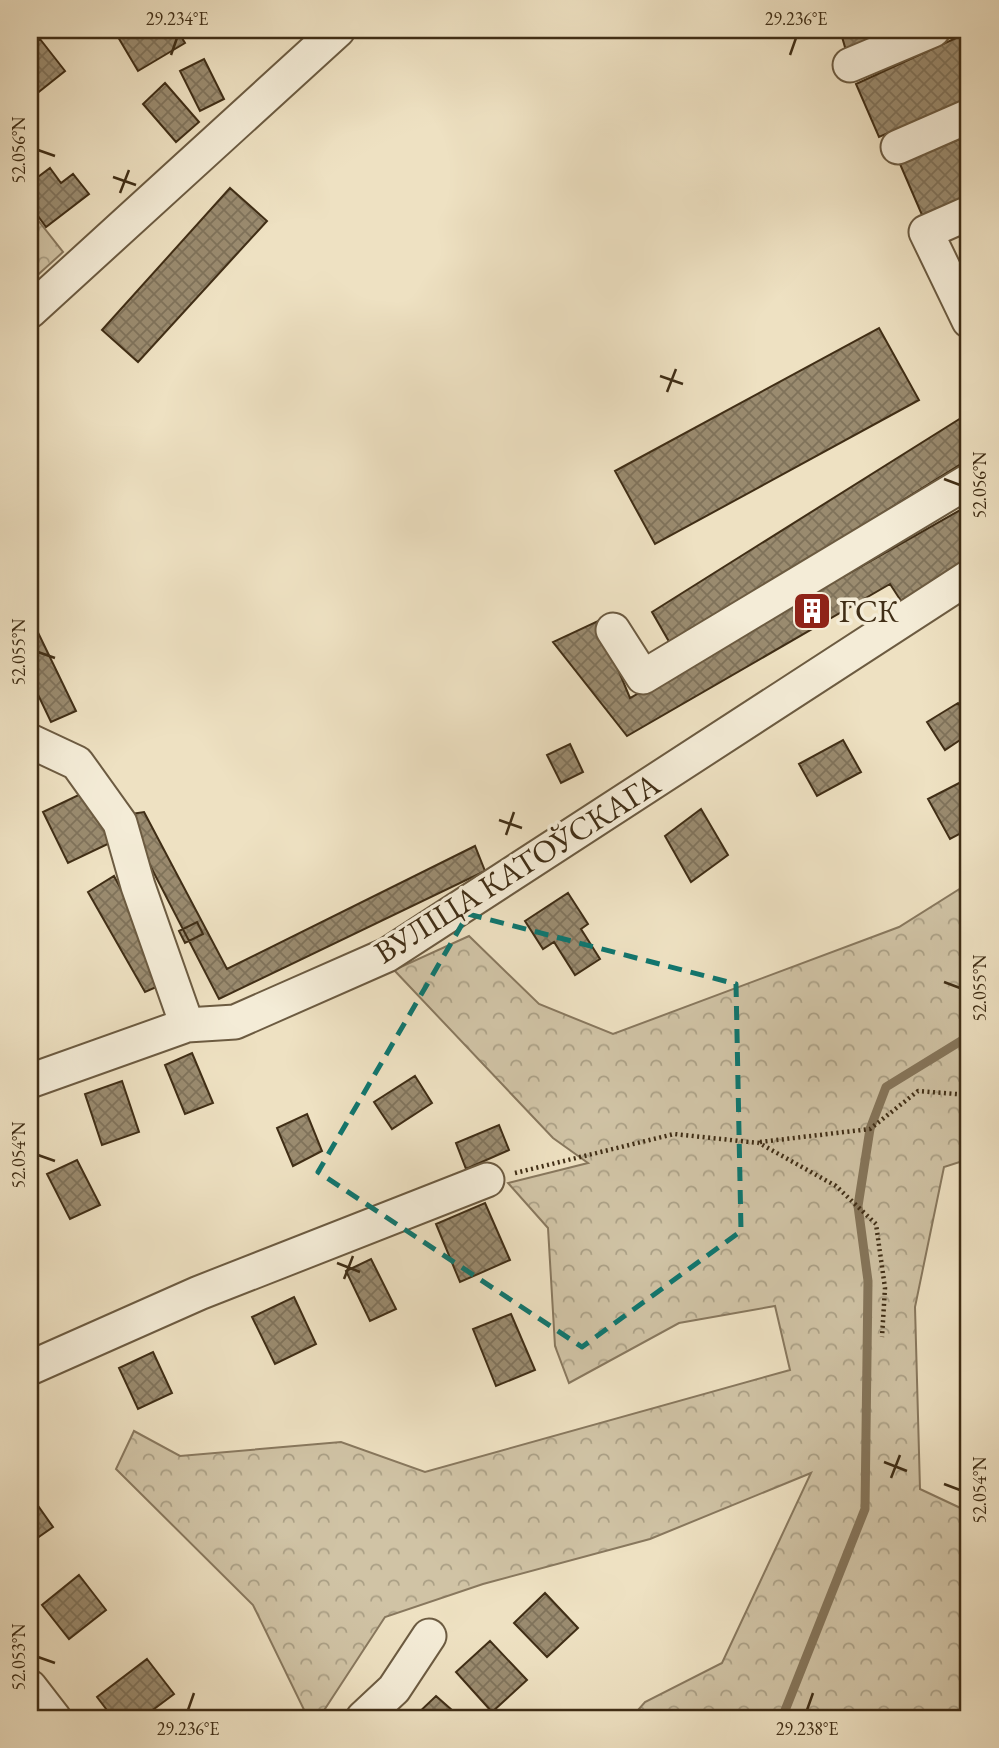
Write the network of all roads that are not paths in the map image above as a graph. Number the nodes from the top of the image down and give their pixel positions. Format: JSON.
{"nodes":[{"id":1,"x":338,"y":30,"type":"edge"},
{"id":2,"x":933,"y":30,"type":"edge"},
{"id":3,"x":850,"y":65,"type":"dead end"},
{"id":4,"x":969,"y":116,"type":"edge"},
{"id":5,"x":898,"y":146,"type":"dead end"},
{"id":6,"x":969,"y":213,"type":"edge"},
{"id":7,"x":30,"y":310,"type":"edge"},
{"id":8,"x":969,"y":321,"type":"edge"},
{"id":9,"x":969,"y":481,"type":"edge"},
{"id":10,"x":969,"y":577,"type":"edge"},
{"id":11,"x":613,"y":630,"type":"dead end"},
{"id":12,"x":30,"y":741,"type":"edge"},
{"id":13,"x":187,"y":1025,"type":"junction"},
{"id":14,"x":30,"y":1081,"type":"edge"},
{"id":15,"x":487,"y":1180,"type":"road end"},
{"id":16,"x":30,"y":1368,"type":"edge"},
{"id":17,"x":429,"y":1636,"type":"dead end"},
{"id":18,"x":30,"y":1687,"type":"edge"},
{"id":19,"x":54,"y":1718,"type":"edge"},
{"id":20,"x":363,"y":1718,"type":"edge"}],
"edges":[{"from":1,"to":7,"type":"street"},
{"from":2,"to":3,"type":"street"},
{"from":4,"to":5,"type":"street"},
{"from":6,"to":8,"type":"street"},
{"from":9,"to":11,"type":"street"},
{"from":10,"to":13,"type":"street","name":"ВУЛІЦА КАТОЎСКАГА"},
{"from":12,"to":13,"type":"street"},
{"from":13,"to":14,"type":"street","name":"ВУЛІЦА КАТОЎСКАГА"},
{"from":15,"to":16,"type":"street"},
{"from":17,"to":20,"type":"street"},
{"from":18,"to":19,"type":"street"}]}
